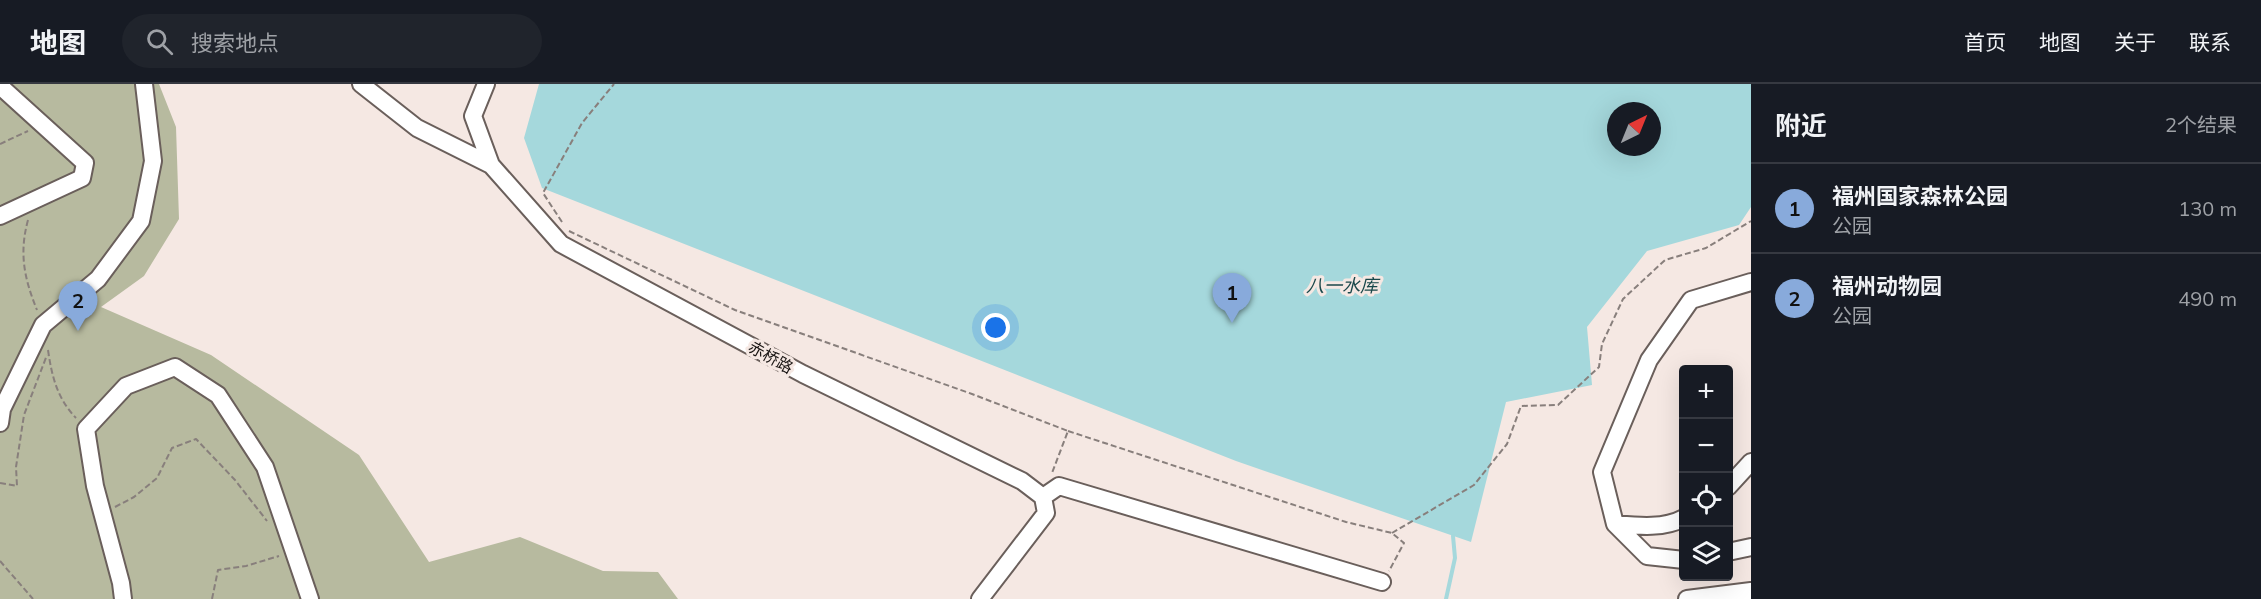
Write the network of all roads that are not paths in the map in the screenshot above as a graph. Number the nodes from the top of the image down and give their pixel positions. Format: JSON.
{"nodes":[{"id":1,"x":144,"y":84,"type":"edge"},
{"id":2,"x":361,"y":84,"type":"edge"},
{"id":3,"x":486,"y":84,"type":"edge"},
{"id":4,"x":0,"y":86,"type":"edge"},
{"id":5,"x":491,"y":165,"type":"junction"},
{"id":6,"x":0,"y":216,"type":"edge"},
{"id":7,"x":1751,"y":282,"type":"edge"},
{"id":8,"x":0,"y":423,"type":"edge"},
{"id":9,"x":1751,"y":462,"type":"edge"},
{"id":10,"x":1733,"y":482,"type":"edge"},
{"id":11,"x":1043,"y":497,"type":"junction"},
{"id":12,"x":1679,"y":520,"type":"edge"},
{"id":13,"x":1615,"y":524,"type":"junction"},
{"id":14,"x":1751,"y":547,"type":"edge"},
{"id":15,"x":1733,"y":551,"type":"edge"},
{"id":16,"x":1679,"y":560,"type":"edge"},
{"id":17,"x":1383,"y":582,"type":"road end"},
{"id":18,"x":1751,"y":591,"type":"edge"},
{"id":19,"x":123,"y":599,"type":"edge"},
{"id":20,"x":310,"y":599,"type":"edge"},
{"id":21,"x":980,"y":599,"type":"edge"},
{"id":22,"x":1687,"y":599,"type":"edge"}],
"edges":[{"from":1,"to":8,"type":"street"},
{"from":2,"to":5,"type":"street"},
{"from":3,"to":5,"type":"street","name":"赤桥路"},
{"from":4,"to":6,"type":"street"},
{"from":5,"to":11,"type":"street","name":"赤桥路"},
{"from":7,"to":13,"type":"street"},
{"from":9,"to":10,"type":"street"},
{"from":11,"to":17,"type":"street"},
{"from":11,"to":21,"type":"street"},
{"from":12,"to":13,"type":"street"},
{"from":13,"to":16,"type":"street"},
{"from":14,"to":15,"type":"street"},
{"from":18,"to":22,"type":"street"},
{"from":19,"to":20,"type":"street"}]}
